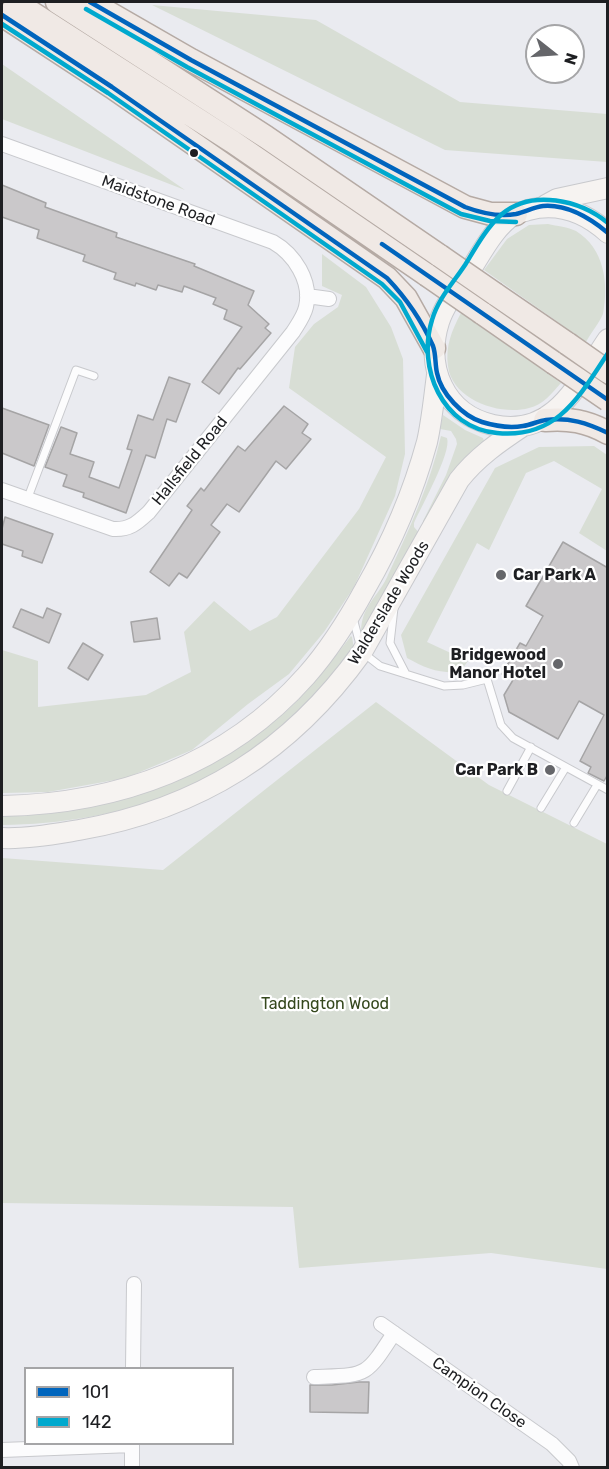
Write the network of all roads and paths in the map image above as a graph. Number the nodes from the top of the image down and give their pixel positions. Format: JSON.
{"nodes":[{"id":1,"x":15,"y":2,"type":"edge"},
{"id":2,"x":57,"y":2,"type":"edge"},
{"id":3,"x":90,"y":2,"type":"edge"},
{"id":4,"x":2,"y":15,"type":"edge"},
{"id":5,"x":2,"y":144,"type":"edge"},
{"id":6,"x":608,"y":188,"type":"edge"},
{"id":7,"x":543,"y":206,"type":"junction"},
{"id":8,"x":516,"y":214,"type":"junction"},
{"id":9,"x":608,"y":233,"type":"edge"},
{"id":10,"x":307,"y":296,"type":"junction"},
{"id":11,"x":329,"y":299,"type":"dead end"},
{"id":12,"x":608,"y":339,"type":"edge"},
{"id":13,"x":434,"y":348,"type":"junction"},
{"id":14,"x":608,"y":372,"type":"edge"},
{"id":15,"x":437,"y":375,"type":"junction"},
{"id":16,"x":94,"y":376,"type":"dead end"},
{"id":17,"x":608,"y":400,"type":"edge"},
{"id":18,"x":534,"y":423,"type":"junction"},
{"id":19,"x":608,"y":433,"type":"edge"},
{"id":20,"x":2,"y":490,"type":"edge"},
{"id":21,"x":27,"y":500,"type":"junction"},
{"id":22,"x":395,"y":596,"type":"junction"},
{"id":23,"x":351,"y":613,"type":"junction"},
{"id":24,"x":362,"y":652,"type":"junction"},
{"id":25,"x":406,"y":674,"type":"junction"},
{"id":26,"x":531,"y":747,"type":"junction"},
{"id":27,"x":566,"y":766,"type":"junction"},
{"id":28,"x":597,"y":784,"type":"junction"},
{"id":29,"x":507,"y":790,"type":"dead end"},
{"id":30,"x":608,"y":790,"type":"edge"},
{"id":31,"x":2,"y":806,"type":"edge"},
{"id":32,"x":541,"y":808,"type":"dead end"},
{"id":33,"x":574,"y":823,"type":"dead end"},
{"id":34,"x":2,"y":838,"type":"edge"},
{"id":35,"x":134,"y":1284,"type":"dead end"},
{"id":36,"x":381,"y":1323,"type":"dead end"},
{"id":37,"x":394,"y":1333,"type":"junction"},
{"id":38,"x":133,"y":1367,"type":"edge"},
{"id":39,"x":314,"y":1377,"type":"dead end"},
{"id":40,"x":110,"y":1445,"type":"edge"},
{"id":41,"x":132,"y":1445,"type":"edge"},
{"id":42,"x":2,"y":1450,"type":"edge"},
{"id":43,"x":132,"y":1467,"type":"edge"},
{"id":44,"x":572,"y":1467,"type":"edge"}],
"edges":[{"from":1,"to":17,"type":"main road","bridge":true},
{"from":2,"to":14,"type":"main road","bridge":true},
{"from":3,"to":8,"type":"main road"},
{"from":4,"to":13,"type":"main road"},
{"from":5,"to":10,"type":"street","name":"Maidstone Road"},
{"from":6,"to":7,"type":"street"},
{"from":7,"to":8,"type":"street"},
{"from":7,"to":9,"type":"street"},
{"from":8,"to":13,"type":"street"},
{"from":10,"to":11,"type":"street"},
{"from":10,"to":21,"type":"street","name":"Hallsfield Road"},
{"from":12,"to":18,"type":"street","name":"Walderslade Woods"},
{"from":13,"to":15,"type":"street"},
{"from":15,"to":18,"type":"street"},
{"from":15,"to":23,"type":"street","name":"Walderslade Woods"},
{"from":16,"to":21,"type":"lane"},
{"from":18,"to":19,"type":"main road"},
{"from":18,"to":22,"type":"street","name":"Walderslade Woods"},
{"from":20,"to":21,"type":"street","name":"Hallsfield Road"},
{"from":22,"to":24,"type":"street","name":"Walderslade Woods"},
{"from":22,"to":25,"type":"lane"},
{"from":23,"to":24,"type":"lane"},
{"from":23,"to":31,"type":"street","name":"Walderslade Woods"},
{"from":24,"to":25,"type":"lane"},
{"from":24,"to":34,"type":"street","name":"Walderslade Woods"},
{"from":25,"to":26,"type":"lane"},
{"from":26,"to":27,"type":"lane"},
{"from":26,"to":29,"type":"lane"},
{"from":27,"to":28,"type":"lane"},
{"from":27,"to":32,"type":"lane"},
{"from":28,"to":30,"type":"lane"},
{"from":28,"to":33,"type":"lane"},
{"from":35,"to":38,"type":"street"},
{"from":36,"to":37,"type":"street","name":"Campion Close"},
{"from":37,"to":39,"type":"street"},
{"from":37,"to":44,"type":"street","name":"Campion Close"},
{"from":40,"to":42,"type":"street"},
{"from":41,"to":43,"type":"street"}]}
